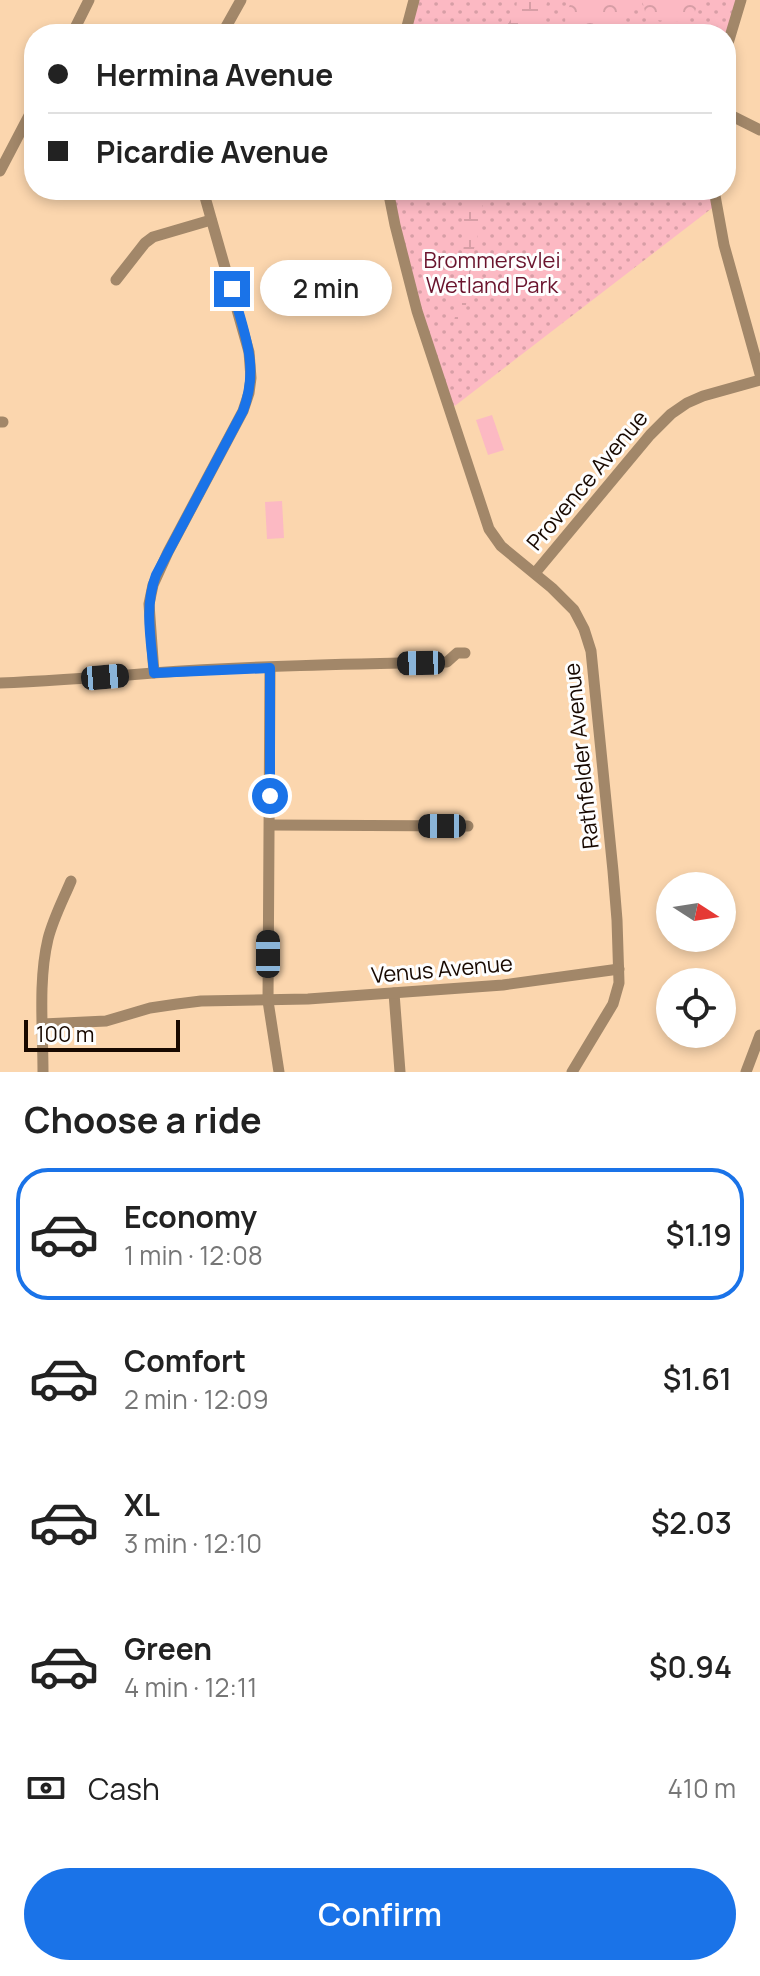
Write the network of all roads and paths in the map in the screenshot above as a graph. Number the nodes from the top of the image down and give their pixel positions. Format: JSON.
{"nodes":[{"id":1,"x":89,"y":0,"type":"edge"},
{"id":2,"x":241,"y":0,"type":"edge"},
{"id":3,"x":414,"y":0,"type":"edge"},
{"id":4,"x":741,"y":0,"type":"edge"},
{"id":5,"x":77,"y":24,"type":"edge"},
{"id":6,"x":228,"y":24,"type":"edge"},
{"id":7,"x":408,"y":24,"type":"edge"},
{"id":8,"x":734,"y":24,"type":"edge"},
{"id":9,"x":736,"y":118,"type":"edge"},
{"id":10,"x":24,"y":125,"type":"edge"},
{"id":11,"x":760,"y":130,"type":"edge"},
{"id":12,"x":0,"y":138,"type":"edge"},
{"id":13,"x":13,"y":145,"type":"junction"},
{"id":14,"x":0,"y":171,"type":"edge"},
{"id":15,"x":206,"y":200,"type":"edge"},
{"id":16,"x":390,"y":200,"type":"edge"},
{"id":17,"x":716,"y":200,"type":"edge"},
{"id":18,"x":211,"y":220,"type":"junction"},
{"id":19,"x":116,"y":280,"type":"dead end"},
{"id":20,"x":760,"y":377,"type":"edge"},
{"id":21,"x":535,"y":573,"type":"junction"},
{"id":22,"x":465,"y":653,"type":"dead end"},
{"id":23,"x":270,"y":668,"type":"junction"},
{"id":24,"x":154,"y":673,"type":"junction"},
{"id":25,"x":0,"y":683,"type":"edge"},
{"id":26,"x":270,"y":825,"type":"junction"},
{"id":27,"x":468,"y":826,"type":"dead end"},
{"id":28,"x":71,"y":881,"type":"dead end"},
{"id":29,"x":619,"y":969,"type":"junction"},
{"id":30,"x":394,"y":993,"type":"junction"},
{"id":31,"x":268,"y":1001,"type":"junction"},
{"id":32,"x":43,"y":1024,"type":"junction"},
{"id":33,"x":760,"y":1035,"type":"edge"},
{"id":34,"x":43,"y":1072,"type":"edge"},
{"id":35,"x":279,"y":1072,"type":"edge"},
{"id":36,"x":400,"y":1072,"type":"edge"},
{"id":37,"x":572,"y":1072,"type":"edge"},
{"id":38,"x":746,"y":1072,"type":"edge"}],
"edges":[{"from":1,"to":5,"type":"street"},
{"from":2,"to":6,"type":"street"},
{"from":3,"to":7,"type":"street"},
{"from":4,"to":8,"type":"street"},
{"from":9,"to":11,"type":"street"},
{"from":10,"to":13,"type":"street"},
{"from":12,"to":13,"type":"street"},
{"from":13,"to":14,"type":"street"},
{"from":15,"to":18,"type":"street"},
{"from":16,"to":21,"type":"street","name":"Rathfelder Avenue"},
{"from":17,"to":20,"type":"street"},
{"from":18,"to":19,"type":"street"},
{"from":18,"to":24,"type":"street"},
{"from":20,"to":21,"type":"street","name":"Provence Avenue"},
{"from":21,"to":29,"type":"street","name":"Rathfelder Avenue"},
{"from":22,"to":23,"type":"street"},
{"from":23,"to":24,"type":"street"},
{"from":23,"to":26,"type":"street"},
{"from":24,"to":25,"type":"street"},
{"from":26,"to":27,"type":"street"},
{"from":26,"to":31,"type":"street"},
{"from":28,"to":32,"type":"street"},
{"from":29,"to":30,"type":"street","name":"Venus Avenue"},
{"from":29,"to":37,"type":"street","name":"Rathfelder Avenue"},
{"from":30,"to":31,"type":"street","name":"Venus Avenue"},
{"from":30,"to":36,"type":"street"},
{"from":31,"to":32,"type":"street","name":"Venus Avenue"},
{"from":31,"to":35,"type":"street"},
{"from":32,"to":34,"type":"street"},
{"from":33,"to":38,"type":"street"}]}
